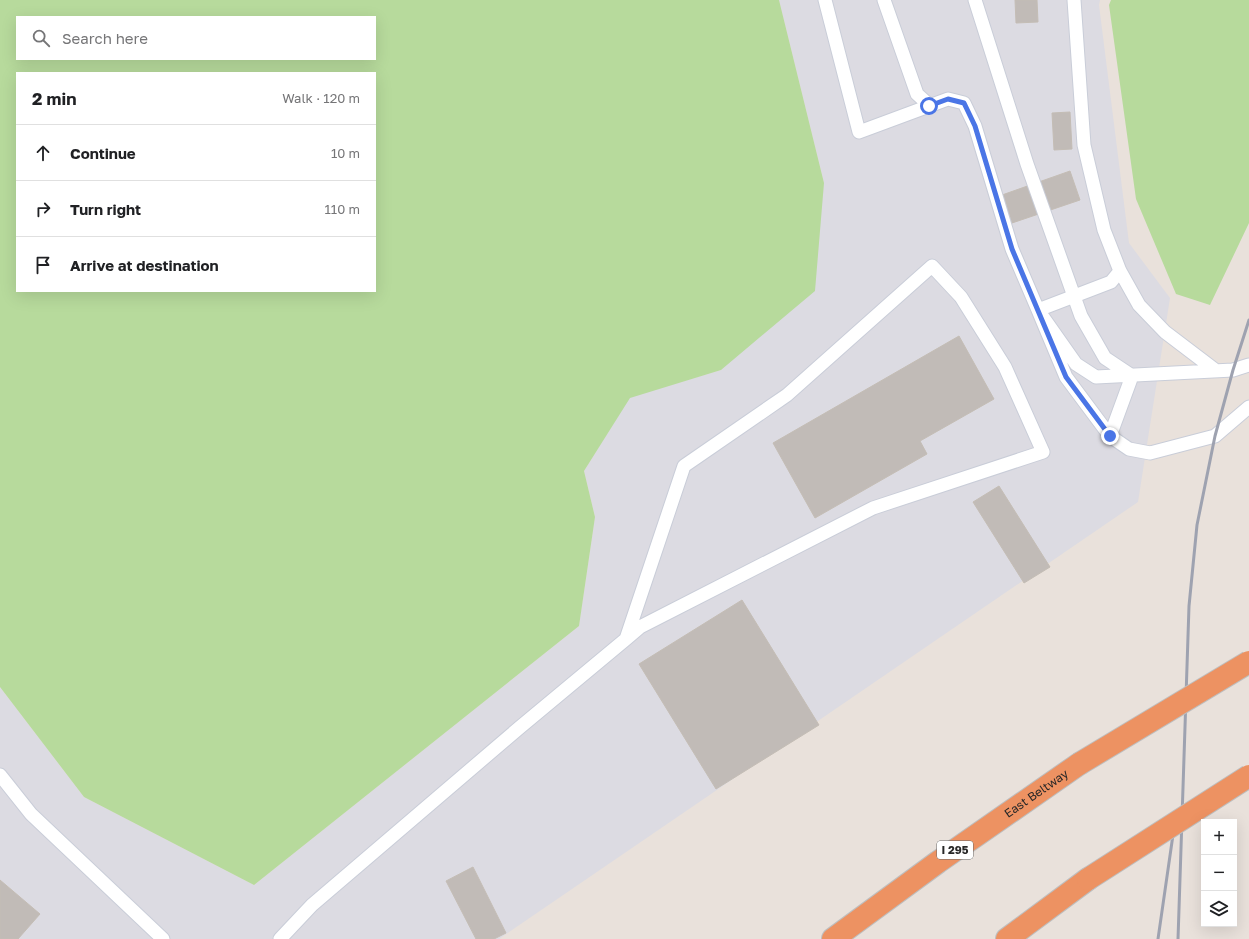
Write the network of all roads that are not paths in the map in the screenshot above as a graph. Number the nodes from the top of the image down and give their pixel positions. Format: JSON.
{"nodes":[{"id":1,"x":825,"y":0,"type":"edge"},
{"id":2,"x":884,"y":0,"type":"edge"},
{"id":3,"x":970,"y":0,"type":"edge"},
{"id":4,"x":975,"y":0,"type":"edge"},
{"id":5,"x":1074,"y":0,"type":"edge"},
{"id":6,"x":980,"y":15,"type":"junction"},
{"id":7,"x":929,"y":106,"type":"junction"},
{"id":8,"x":1120,"y":271,"type":"junction"},
{"id":9,"x":1074,"y":297,"type":"junction"},
{"id":10,"x":1038,"y":310,"type":"junction"},
{"id":11,"x":1249,"y":365,"type":"edge"},
{"id":12,"x":1215,"y":370,"type":"junction"},
{"id":13,"x":1132,"y":376,"type":"junction"},
{"id":14,"x":1249,"y":407,"type":"edge"},
{"id":15,"x":1110,"y":436,"type":"junction"},
{"id":16,"x":626,"y":639,"type":"junction"},
{"id":17,"x":1249,"y":662,"type":"edge"},
{"id":18,"x":0,"y":775,"type":"edge"},
{"id":19,"x":1249,"y":776,"type":"edge"},
{"id":20,"x":163,"y":939,"type":"edge"},
{"id":21,"x":280,"y":939,"type":"edge"},
{"id":22,"x":833,"y":939,"type":"edge"},
{"id":23,"x":1007,"y":939,"type":"edge"}],
"edges":[{"from":1,"to":7,"type":"lane"},
{"from":2,"to":7,"type":"lane"},
{"from":3,"to":6,"type":"lane"},
{"from":4,"to":6,"type":"lane"},
{"from":5,"to":8,"type":"lane"},
{"from":6,"to":9,"type":"lane"},
{"from":7,"to":10,"type":"lane"},
{"from":8,"to":9,"type":"lane"},
{"from":8,"to":12,"type":"lane"},
{"from":9,"to":10,"type":"lane"},
{"from":9,"to":13,"type":"lane"},
{"from":10,"to":13,"type":"lane"},
{"from":10,"to":15,"type":"lane"},
{"from":11,"to":12,"type":"lane"},
{"from":12,"to":13,"type":"lane"},
{"from":13,"to":15,"type":"lane"},
{"from":14,"to":15,"type":"lane"},
{"from":16,"to":16,"type":"lane"},
{"from":16,"to":21,"type":"lane"},
{"from":17,"to":22,"type":"highway","name":"East Beltway","number":"I 295","bridge":true},
{"from":18,"to":20,"type":"lane"},
{"from":19,"to":23,"type":"highway","bridge":true}]}
